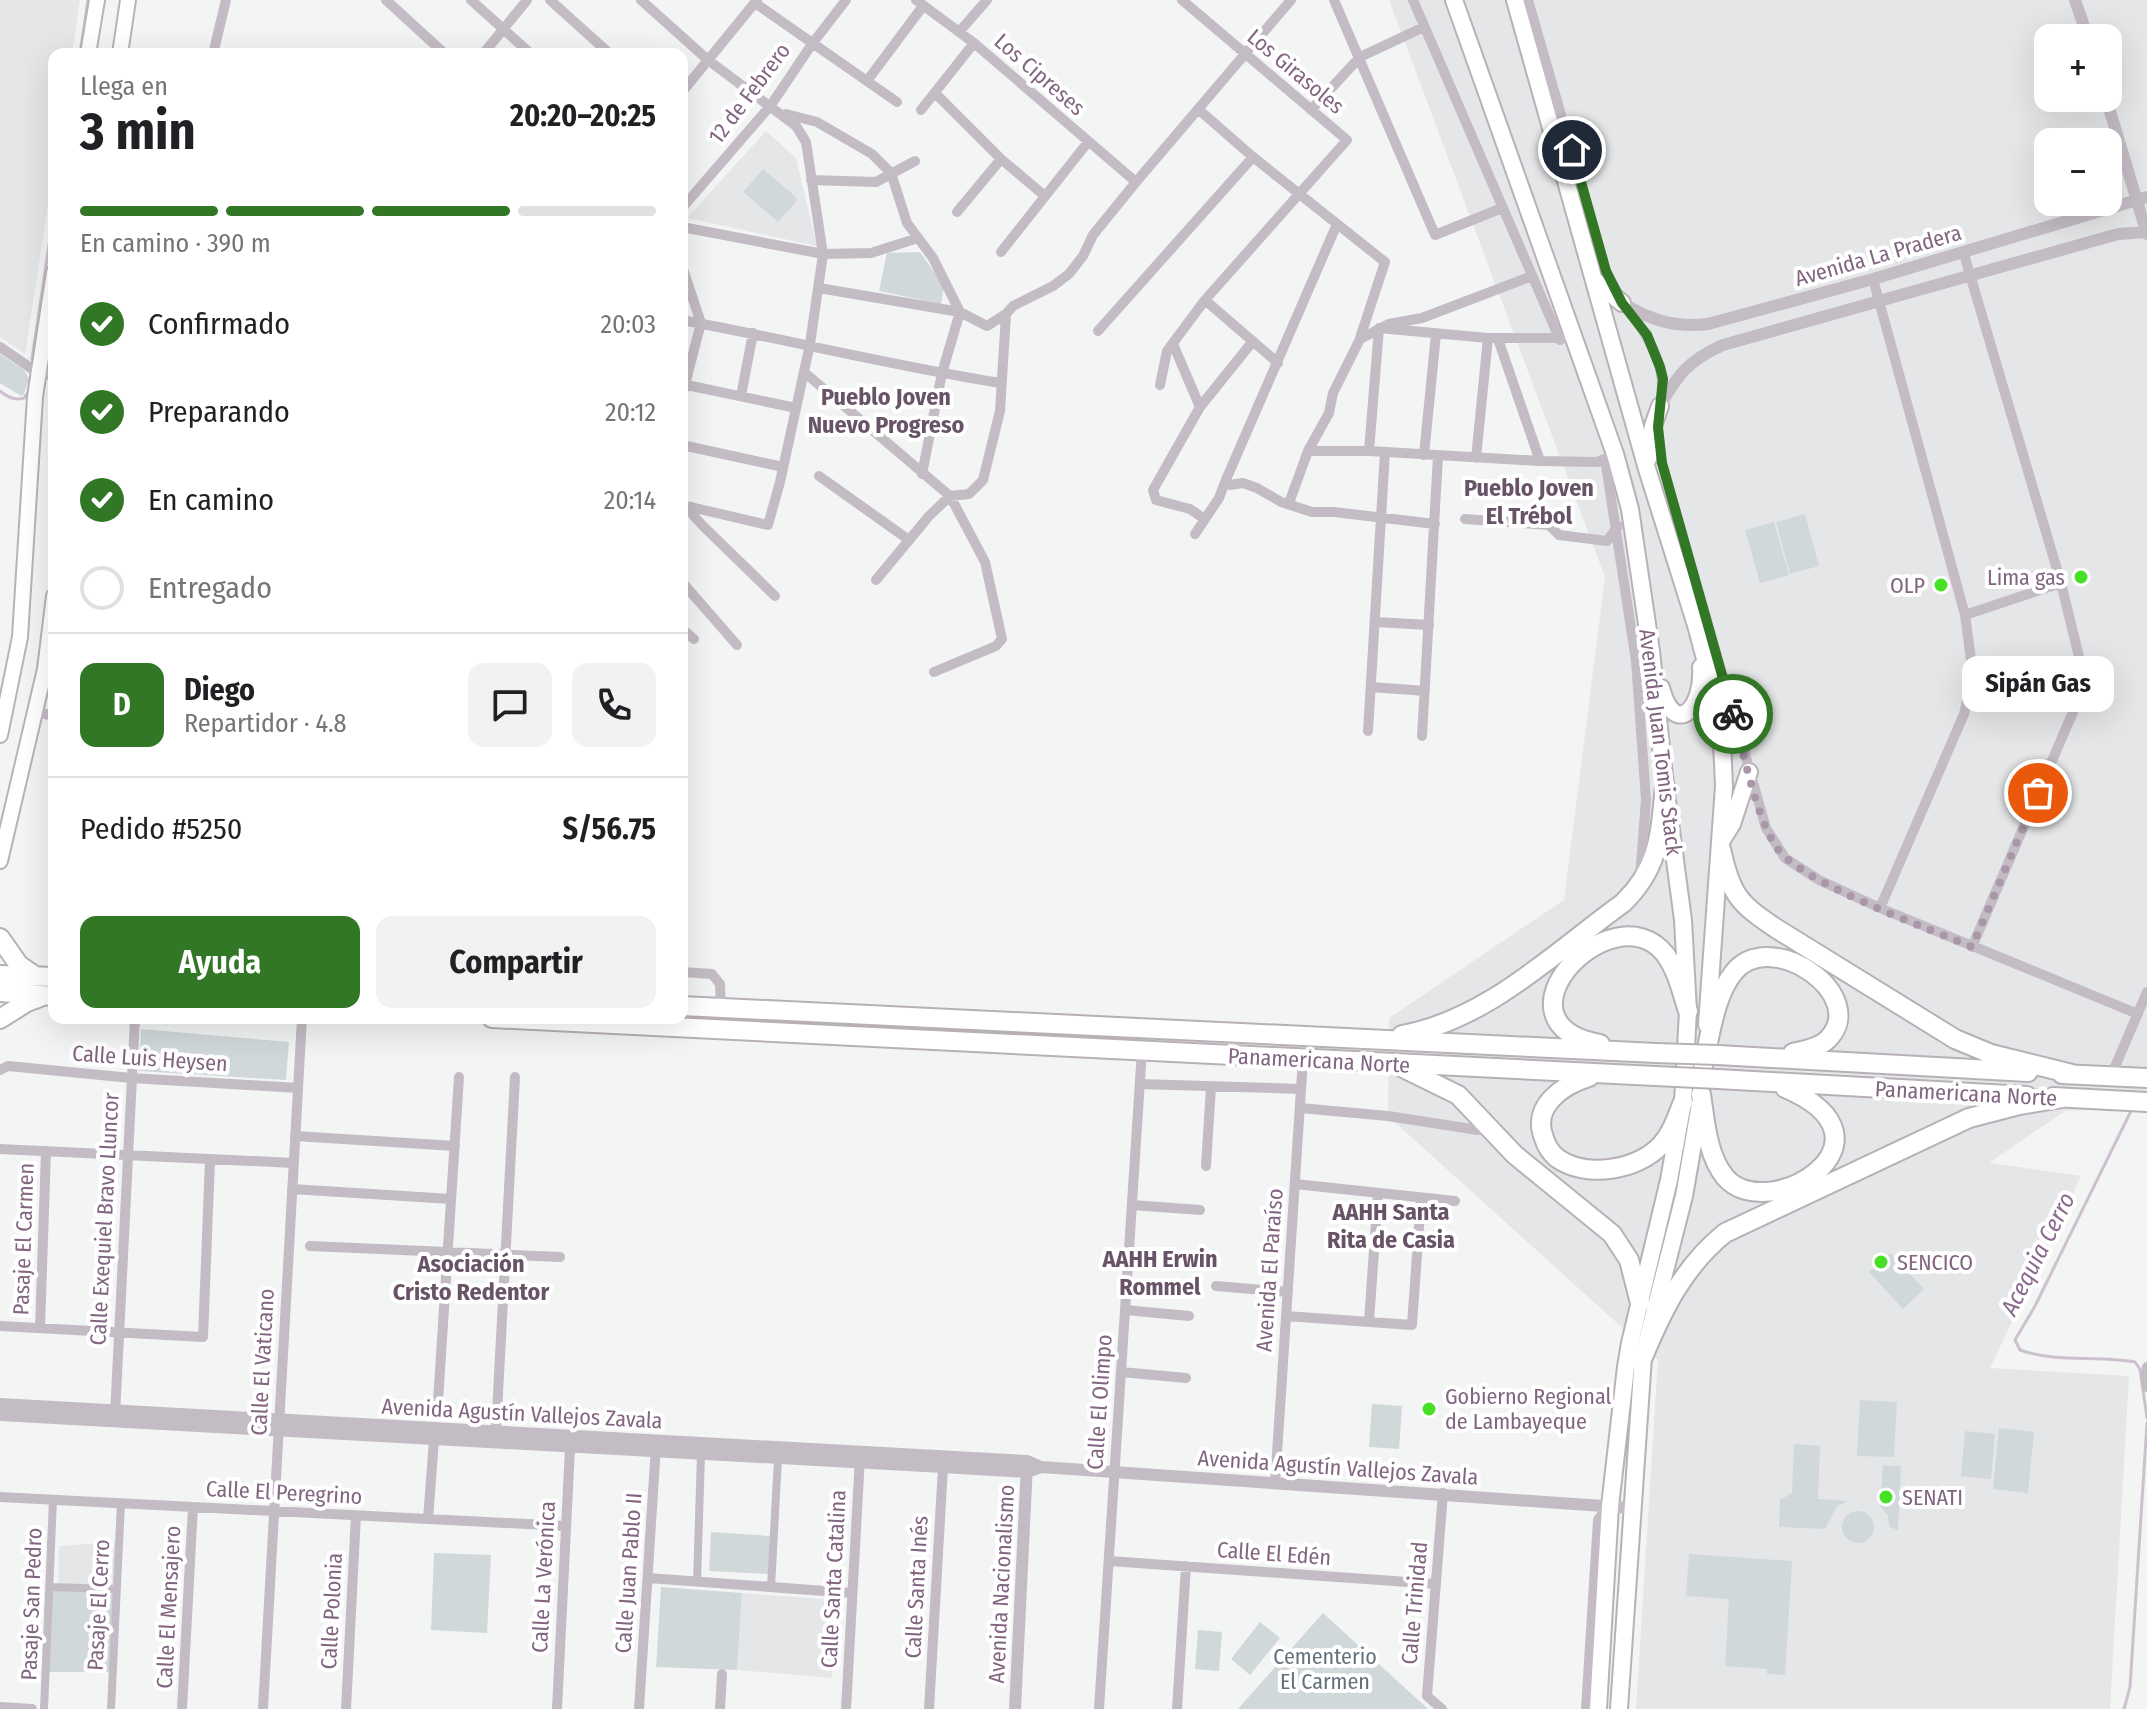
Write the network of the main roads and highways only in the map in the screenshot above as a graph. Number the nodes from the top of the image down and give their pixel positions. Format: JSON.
{"nodes":[{"id":1,"x":97,"y":0,"type":"edge"},
{"id":2,"x":128,"y":0,"type":"edge"},
{"id":3,"x":1454,"y":0,"type":"edge"},
{"id":4,"x":1515,"y":0,"type":"edge"},
{"id":5,"x":89,"y":48,"type":"edge"},
{"id":6,"x":121,"y":48,"type":"edge"},
{"id":7,"x":1594,"y":280,"type":"junction"},
{"id":8,"x":1622,"y":303,"type":"road end"},
{"id":9,"x":48,"y":310,"type":"edge"},
{"id":10,"x":1660,"y":406,"type":"road end"},
{"id":11,"x":1647,"y":469,"type":"junction"},
{"id":12,"x":1696,"y":625,"type":"junction"},
{"id":13,"x":1651,"y":651,"type":"junction"},
{"id":14,"x":48,"y":655,"type":"edge"},
{"id":15,"x":0,"y":735,"type":"edge"},
{"id":16,"x":1749,"y":772,"type":"road end"},
{"id":17,"x":1664,"y":780,"type":"junction"},
{"id":18,"x":1721,"y":845,"type":"junction"},
{"id":19,"x":0,"y":861,"type":"edge"},
{"id":20,"x":0,"y":938,"type":"edge"},
{"id":21,"x":0,"y":975,"type":"edge"},
{"id":22,"x":35,"y":976,"type":"junction"},
{"id":23,"x":48,"y":977,"type":"edge"},
{"id":24,"x":0,"y":992,"type":"edge"},
{"id":25,"x":48,"y":995,"type":"edge"},
{"id":26,"x":48,"y":996,"type":"edge"},
{"id":27,"x":688,"y":1006,"type":"edge"},
{"id":28,"x":1688,"y":1011,"type":"junction"},
{"id":29,"x":0,"y":1019,"type":"edge"},
{"id":30,"x":614,"y":1024,"type":"edge"},
{"id":31,"x":1372,"y":1040,"type":"junction"},
{"id":32,"x":1629,"y":1053,"type":"junction"},
{"id":33,"x":1777,"y":1058,"type":"junction"},
{"id":34,"x":1711,"y":1060,"type":"junction"},
{"id":35,"x":1393,"y":1064,"type":"junction"},
{"id":36,"x":1599,"y":1074,"type":"junction"},
{"id":37,"x":2072,"y":1074,"type":"junction"},
{"id":38,"x":2147,"y":1078,"type":"edge"},
{"id":39,"x":1775,"y":1083,"type":"junction"},
{"id":40,"x":1701,"y":1094,"type":"junction"},
{"id":41,"x":2062,"y":1098,"type":"junction"},
{"id":42,"x":1683,"y":1102,"type":"junction"},
{"id":43,"x":2147,"y":1102,"type":"edge"},
{"id":44,"x":1640,"y":1303,"type":"junction"},
{"id":45,"x":1643,"y":1357,"type":"junction"},
{"id":46,"x":1598,"y":1709,"type":"edge"},
{"id":47,"x":1619,"y":1709,"type":"edge"}],
"edges":[{"from":1,"to":5,"type":"main road"},
{"from":2,"to":6,"type":"main road"},
{"from":3,"to":13,"type":"main road","name":"Avenida Juan Tomis Stack"},
{"from":4,"to":7,"type":"main road","name":"Avenida Juan Tomis Stack"},
{"from":7,"to":8,"type":"main road"},
{"from":7,"to":11,"type":"main road","name":"Avenida Juan Tomis Stack"},
{"from":9,"to":15,"type":"main road"},
{"from":10,"to":11,"type":"main road"},
{"from":11,"to":12,"type":"main road","name":"Avenida Juan Tomis Stack"},
{"from":12,"to":13,"type":"main road"},
{"from":12,"to":18,"type":"main road","name":"Avenida Juan Tomis Stack"},
{"from":13,"to":17,"type":"main road","name":"Avenida Juan Tomis Stack"},
{"from":14,"to":19,"type":"main road"},
{"from":16,"to":18,"type":"main road"},
{"from":17,"to":28,"type":"main road","name":"Avenida Juan Tomis Stack"},
{"from":17,"to":31,"type":"highway"},
{"from":18,"to":34,"type":"main road","name":"Avenida Juan Tomis Stack"},
{"from":18,"to":37,"type":"highway"},
{"from":20,"to":22,"type":"highway"},
{"from":21,"to":22,"type":"highway"},
{"from":22,"to":23,"type":"highway"},
{"from":24,"to":25,"type":"highway"},
{"from":26,"to":29,"type":"highway"},
{"from":27,"to":31,"type":"highway","name":"Panamericana Norte"},
{"from":28,"to":32,"type":"highway"},
{"from":28,"to":42,"type":"main road","name":"Avenida Juan Tomis Stack"},
{"from":30,"to":35,"type":"highway","name":"Panamericana Norte"},
{"from":31,"to":32,"type":"highway","name":"Panamericana Norte"},
{"from":32,"to":34,"type":"highway","name":"Panamericana Norte","bridge":true},
{"from":33,"to":34,"type":"highway","name":"Panamericana Norte"},
{"from":33,"to":34,"type":"highway"},
{"from":33,"to":37,"type":"highway","name":"Panamericana Norte"},
{"from":34,"to":40,"type":"main road","name":"Avenida Juan Tomis Stack"},
{"from":35,"to":36,"type":"highway","name":"Panamericana Norte"},
{"from":35,"to":44,"type":"highway"},
{"from":36,"to":39,"type":"highway","name":"Panamericana Norte","bridge":true},
{"from":36,"to":42,"type":"highway"},
{"from":37,"to":38,"type":"highway","name":"Panamericana Norte"},
{"from":39,"to":40,"type":"highway"},
{"from":39,"to":41,"type":"highway","name":"Panamericana Norte"},
{"from":40,"to":45,"type":"main road","name":"Avenida Juan Tomis Stack"},
{"from":41,"to":43,"type":"highway","name":"Panamericana Norte"},
{"from":41,"to":45,"type":"highway"},
{"from":42,"to":44,"type":"main road","name":"Avenida Juan Tomis Stack"},
{"from":44,"to":46,"type":"main road","name":"Avenida Juan Tomis Stack"},
{"from":45,"to":47,"type":"main road","name":"Avenida Juan Tomis Stack"}]}
